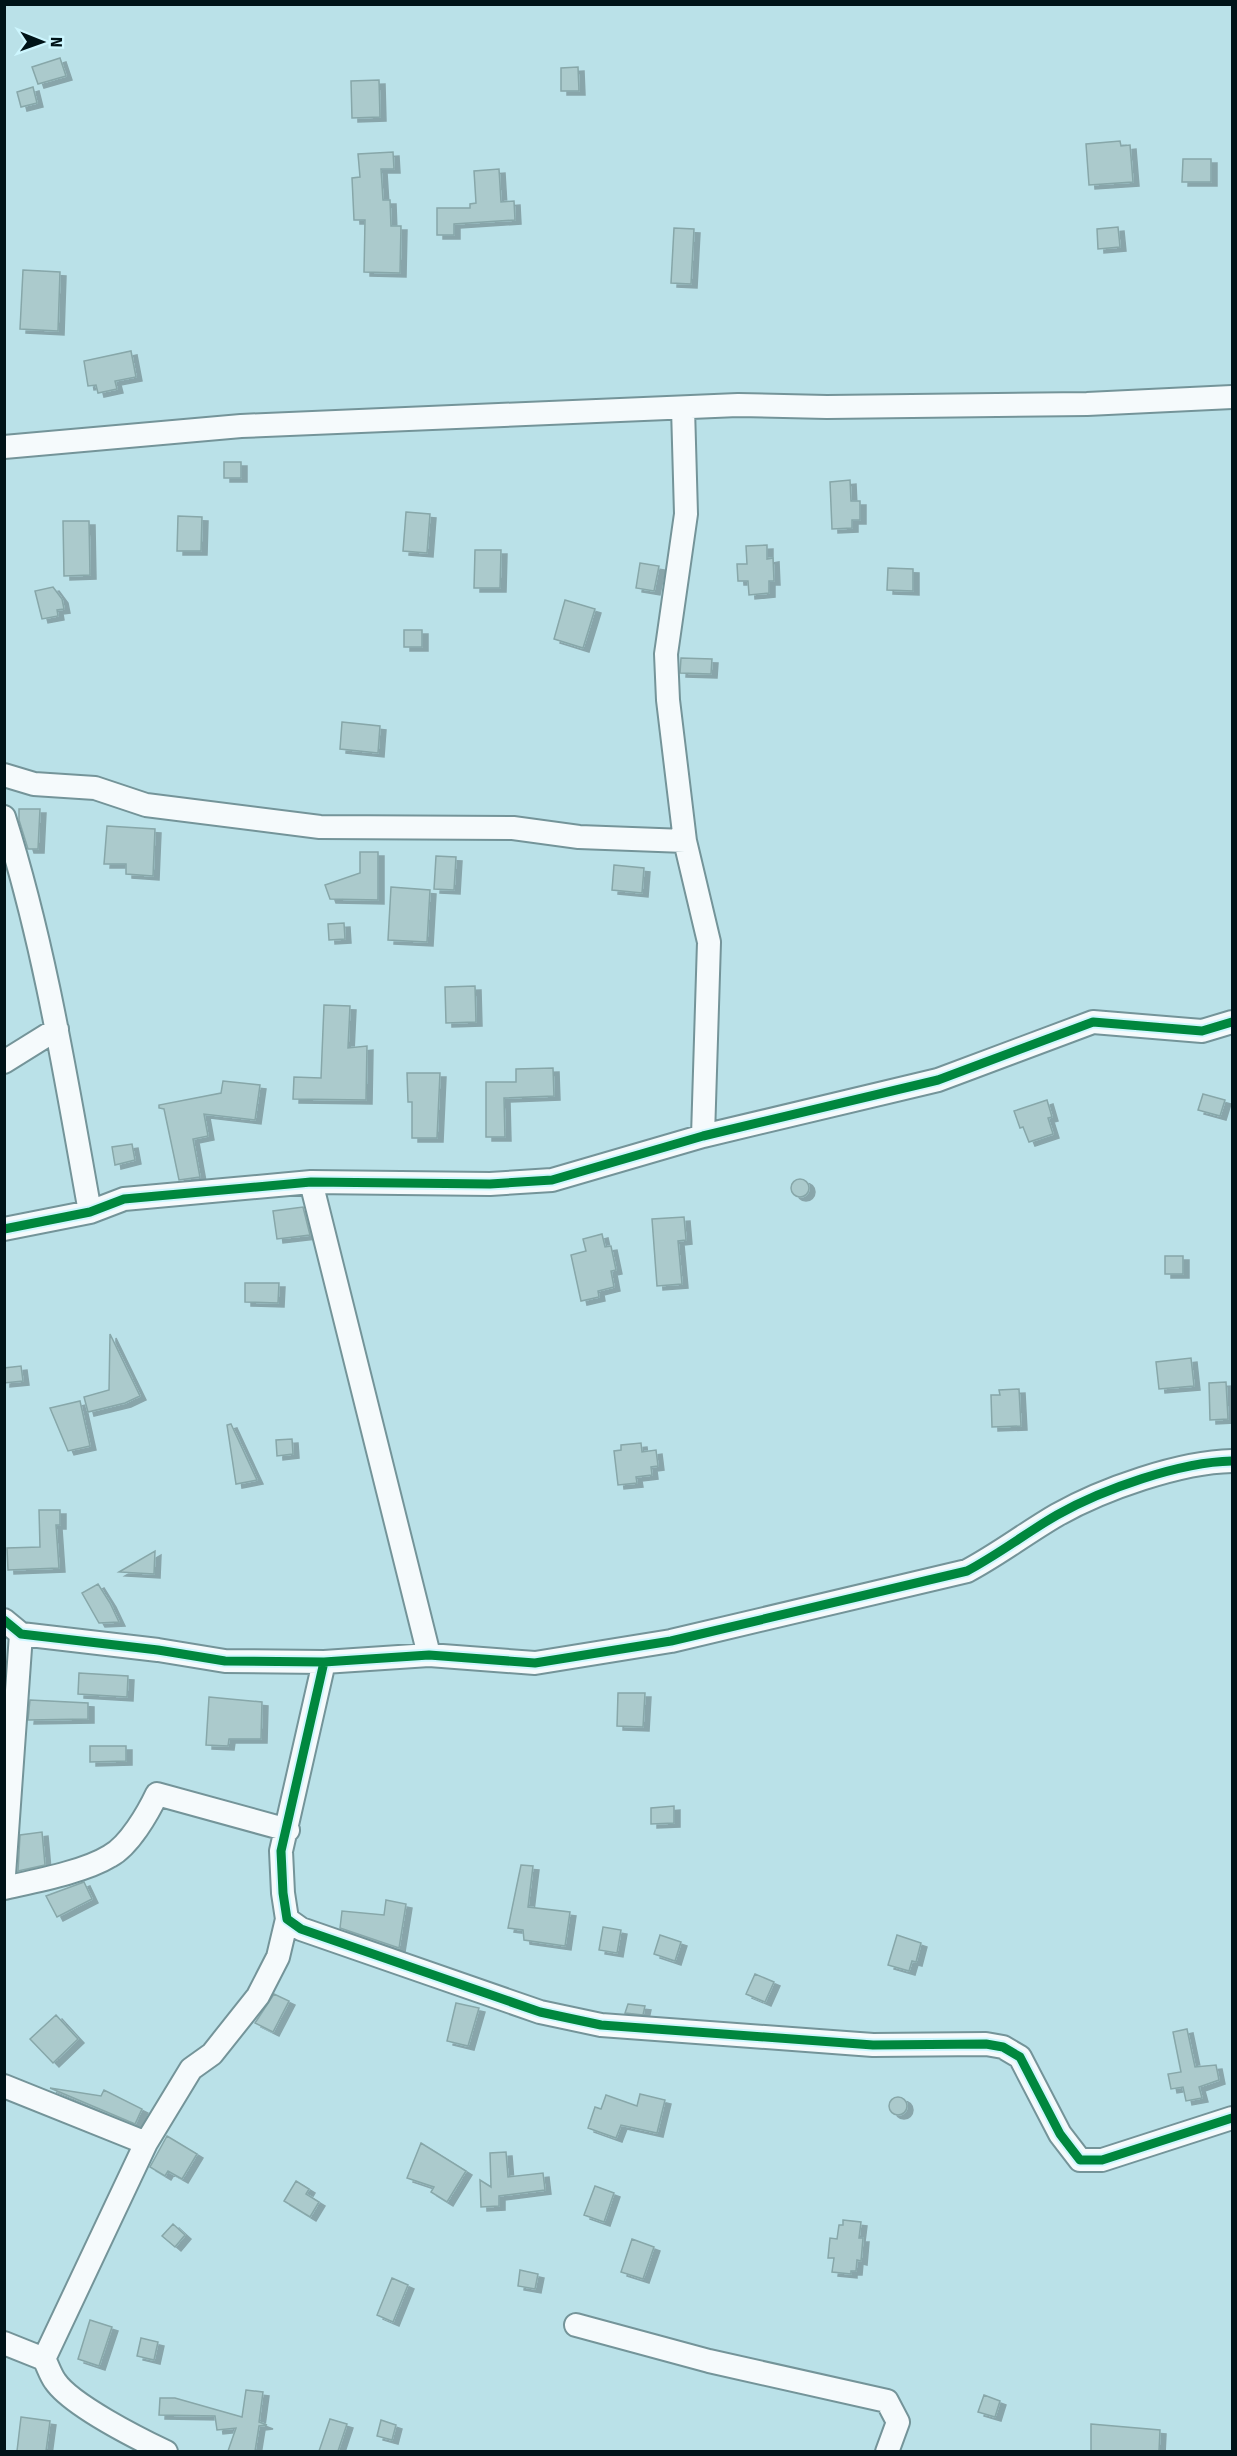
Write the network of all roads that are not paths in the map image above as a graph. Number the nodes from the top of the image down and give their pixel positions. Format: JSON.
{"nodes":[{"id":1,"x":1233,"y":398,"type":"edge"},
{"id":2,"x":683,"y":408,"type":"junction"},
{"id":3,"x":4,"y":447,"type":"edge"},
{"id":4,"x":4,"y":775,"type":"edge"},
{"id":5,"x":4,"y":817,"type":"edge"},
{"id":6,"x":685,"y":841,"type":"junction"},
{"id":7,"x":1233,"y":1022,"type":"edge"},
{"id":8,"x":57,"y":1029,"type":"junction"},
{"id":9,"x":4,"y":1062,"type":"edge"},
{"id":10,"x":704,"y":1136,"type":"junction"},
{"id":11,"x":311,"y":1182,"type":"junction"},
{"id":12,"x":90,"y":1212,"type":"junction"},
{"id":13,"x":4,"y":1229,"type":"edge"},
{"id":14,"x":1233,"y":1461,"type":"edge"},
{"id":15,"x":13,"y":1627,"type":"edge"},
{"id":16,"x":429,"y":1655,"type":"junction"},
{"id":17,"x":324,"y":1662,"type":"junction"},
{"id":18,"x":288,"y":1830,"type":"junction"},
{"id":19,"x":4,"y":1875,"type":"edge"},
{"id":20,"x":4,"y":1888,"type":"edge"},
{"id":21,"x":287,"y":1919,"type":"junction"},
{"id":22,"x":4,"y":2086,"type":"edge"},
{"id":23,"x":1233,"y":2118,"type":"edge"},
{"id":24,"x":146,"y":2143,"type":"junction"},
{"id":25,"x":576,"y":2325,"type":"dead end"},
{"id":26,"x":4,"y":2343,"type":"edge"},
{"id":27,"x":44,"y":2359,"type":"junction"},
{"id":28,"x":166,"y":2451,"type":"edge"},
{"id":29,"x":887,"y":2451,"type":"edge"}],
"edges":[{"from":1,"to":2,"type":"street"},
{"from":2,"to":3,"type":"street"},
{"from":2,"to":6,"type":"street"},
{"from":4,"to":6,"type":"street"},
{"from":5,"to":8,"type":"street"},
{"from":6,"to":10,"type":"street"},
{"from":7,"to":10,"type":"street"},
{"from":8,"to":9,"type":"street"},
{"from":8,"to":12,"type":"street"},
{"from":10,"to":11,"type":"street"},
{"from":11,"to":12,"type":"street"},
{"from":11,"to":16,"type":"street"},
{"from":12,"to":13,"type":"street"},
{"from":14,"to":16,"type":"street"},
{"from":15,"to":17,"type":"street"},
{"from":15,"to":19,"type":"street"},
{"from":16,"to":17,"type":"street"},
{"from":17,"to":18,"type":"street"},
{"from":18,"to":20,"type":"street"},
{"from":18,"to":21,"type":"street"},
{"from":21,"to":23,"type":"street"},
{"from":21,"to":24,"type":"street"},
{"from":22,"to":24,"type":"street"},
{"from":24,"to":27,"type":"street"},
{"from":25,"to":29,"type":"street"},
{"from":26,"to":27,"type":"street"},
{"from":27,"to":28,"type":"street"}]}
